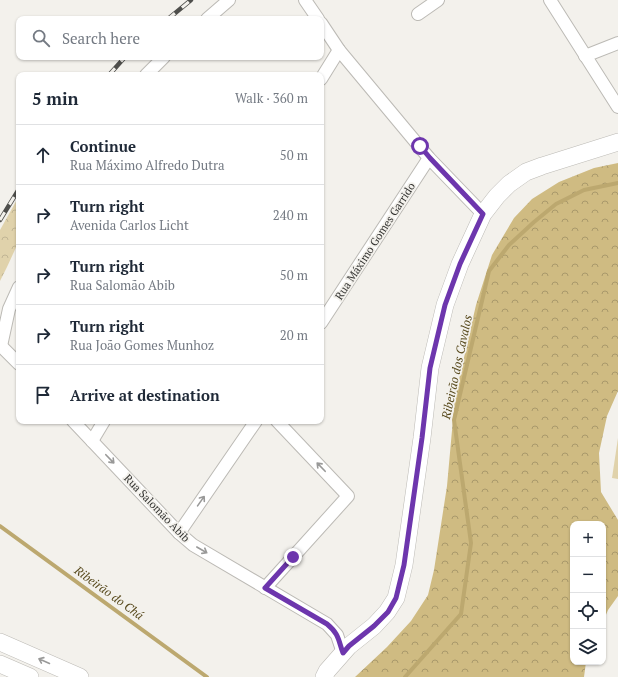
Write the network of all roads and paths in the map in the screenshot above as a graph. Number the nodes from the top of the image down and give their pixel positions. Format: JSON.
{"nodes":[{"id":1,"x":229,"y":0,"type":"edge"},
{"id":2,"x":305,"y":0,"type":"edge"},
{"id":3,"x":438,"y":0,"type":"edge"},
{"id":4,"x":550,"y":0,"type":"edge"},
{"id":5,"x":418,"y":14,"type":"dead end"},
{"id":6,"x":210,"y":16,"type":"edge"},
{"id":7,"x":316,"y":16,"type":"edge"},
{"id":8,"x":324,"y":28,"type":"edge"},
{"id":9,"x":618,"y":43,"type":"edge"},
{"id":10,"x":339,"y":50,"type":"junction"},
{"id":11,"x":585,"y":56,"type":"junction"},
{"id":12,"x":161,"y":60,"type":"edge"},
{"id":13,"x":149,"y":72,"type":"edge"},
{"id":14,"x":324,"y":73,"type":"edge"},
{"id":15,"x":618,"y":107,"type":"edge"},
{"id":16,"x":618,"y":142,"type":"edge"},
{"id":17,"x":430,"y":158,"type":"junction"},
{"id":18,"x":483,"y":214,"type":"junction"},
{"id":19,"x":16,"y":294,"type":"edge"},
{"id":20,"x":9,"y":310,"type":"junction"},
{"id":21,"x":324,"y":318,"type":"edge"},
{"id":22,"x":0,"y":319,"type":"edge"},
{"id":23,"x":1,"y":346,"type":"edge"},
{"id":24,"x":16,"y":361,"type":"edge"},
{"id":25,"x":76,"y":424,"type":"edge"},
{"id":26,"x":102,"y":424,"type":"edge"},
{"id":27,"x":254,"y":424,"type":"edge"},
{"id":28,"x":280,"y":424,"type":"edge"},
{"id":29,"x":92,"y":441,"type":"junction"},
{"id":30,"x":179,"y":533,"type":"junction"},
{"id":31,"x":265,"y":588,"type":"junction"},
{"id":32,"x":0,"y":642,"type":"edge"},
{"id":33,"x":343,"y":653,"type":"junction"},
{"id":34,"x":0,"y":664,"type":"edge"},
{"id":35,"x":30,"y":677,"type":"edge"},
{"id":36,"x":80,"y":677,"type":"edge"},
{"id":37,"x":324,"y":677,"type":"edge"}],
"edges":[{"from":1,"to":6,"type":"street"},
{"from":2,"to":7,"type":"street"},
{"from":3,"to":5,"type":"street"},
{"from":4,"to":11,"type":"street"},
{"from":8,"to":10,"type":"street"},
{"from":9,"to":11,"type":"street"},
{"from":10,"to":14,"type":"street"},
{"from":10,"to":17,"type":"street"},
{"from":11,"to":15,"type":"street"},
{"from":12,"to":13,"type":"street"},
{"from":16,"to":18,"type":"main road"},
{"from":17,"to":18,"type":"street"},
{"from":17,"to":21,"type":"street","name":"Rua Máximo Gomes Garrido"},
{"from":18,"to":33,"type":"main road"},
{"from":19,"to":20,"type":"street"},
{"from":20,"to":22,"type":"street"},
{"from":20,"to":23,"type":"street"},
{"from":23,"to":24,"type":"street"},
{"from":25,"to":29,"type":"street","name":"Rua Salomão Abib"},
{"from":26,"to":29,"type":"street"},
{"from":30,"to":27,"type":"street","one_way":true},
{"from":31,"to":28,"type":"street","one_way":true},
{"from":29,"to":30,"type":"street","name":"Rua Salomão Abib","one_way":true},
{"from":30,"to":31,"type":"street","name":"Rua Salomão Abib","one_way":true},
{"from":31,"to":33,"type":"street","name":"Rua Salomão Abib"},
{"from":36,"to":32,"type":"main road","one_way":true},
{"from":33,"to":37,"type":"main road"},
{"from":34,"to":35,"type":"main road"}]}
